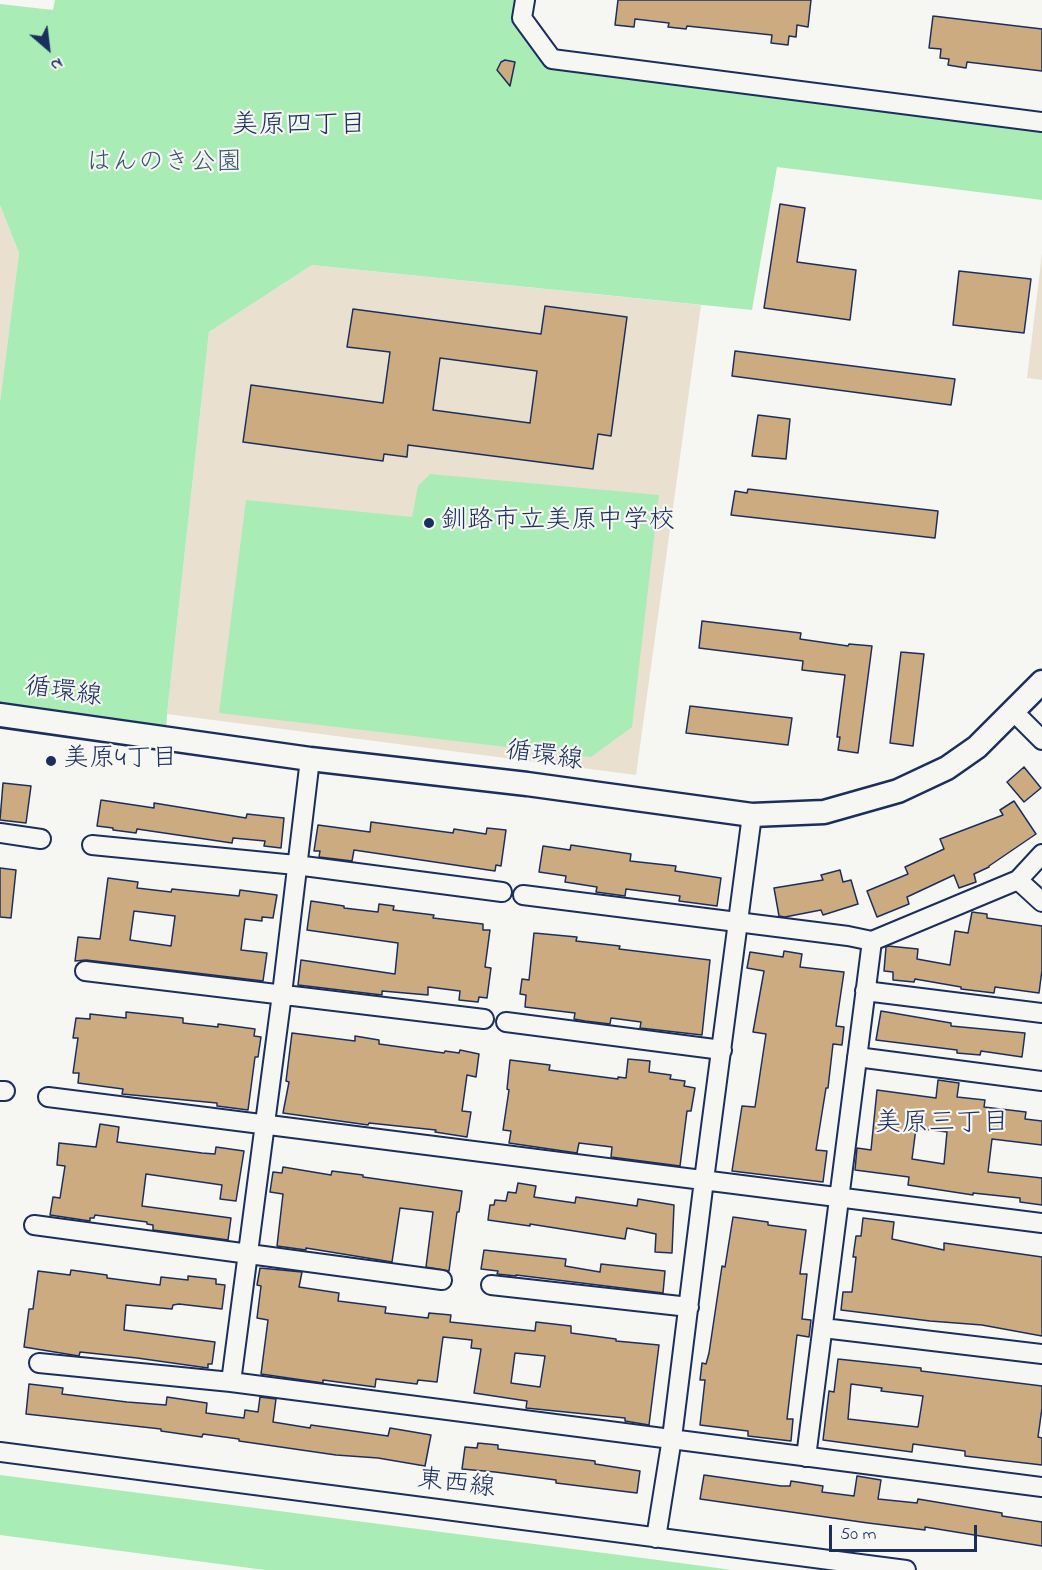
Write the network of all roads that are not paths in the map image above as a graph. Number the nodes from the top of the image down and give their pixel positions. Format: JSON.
{"nodes":[{"id":1,"x":525,"y":0,"type":"edge"},
{"id":2,"x":1042,"y":122,"type":"edge"},
{"id":3,"x":1042,"y":682,"type":"edge"},
{"id":4,"x":1013,"y":711,"type":"junction"},
{"id":5,"x":0,"y":715,"type":"edge"},
{"id":6,"x":1042,"y":740,"type":"edge"},
{"id":7,"x":310,"y":759,"type":"junction"},
{"id":8,"x":752,"y":815,"type":"junction"},
{"id":9,"x":0,"y":832,"type":"edge"},
{"id":10,"x":41,"y":839,"type":"dead end"},
{"id":11,"x":92,"y":845,"type":"dead end"},
{"id":12,"x":1042,"y":854,"type":"edge"},
{"id":13,"x":296,"y":865,"type":"junction"},
{"id":14,"x":1018,"y":880,"type":"junction"},
{"id":15,"x":502,"y":892,"type":"dead end"},
{"id":16,"x":523,"y":895,"type":"dead end"},
{"id":17,"x":1042,"y":902,"type":"edge"},
{"id":18,"x":737,"y":923,"type":"junction"},
{"id":19,"x":872,"y":941,"type":"junction"},
{"id":20,"x":85,"y":971,"type":"dead end"},
{"id":21,"x":865,"y":991,"type":"junction"},
{"id":22,"x":282,"y":994,"type":"junction"},
{"id":23,"x":1042,"y":1013,"type":"edge"},
{"id":24,"x":484,"y":1019,"type":"dead end"},
{"id":25,"x":506,"y":1022,"type":"dead end"},
{"id":26,"x":722,"y":1050,"type":"junction"},
{"id":27,"x":857,"y":1057,"type":"junction"},
{"id":28,"x":1042,"y":1081,"type":"edge"},
{"id":29,"x":48,"y":1097,"type":"dead end"},
{"id":30,"x":264,"y":1123,"type":"junction"},
{"id":31,"x":704,"y":1180,"type":"junction"},
{"id":32,"x":840,"y":1197,"type":"junction"},
{"id":33,"x":1042,"y":1223,"type":"edge"},
{"id":34,"x":34,"y":1225,"type":"dead end"},
{"id":35,"x":247,"y":1254,"type":"junction"},
{"id":36,"x":442,"y":1280,"type":"dead end"},
{"id":37,"x":492,"y":1285,"type":"dead end"},
{"id":38,"x":688,"y":1307,"type":"junction"},
{"id":39,"x":824,"y":1328,"type":"junction"},
{"id":40,"x":1042,"y":1354,"type":"edge"},
{"id":41,"x":39,"y":1363,"type":"dead end"},
{"id":42,"x":231,"y":1382,"type":"junction"},
{"id":43,"x":672,"y":1438,"type":"junction"},
{"id":44,"x":0,"y":1452,"type":"edge"},
{"id":45,"x":806,"y":1457,"type":"junction"},
{"id":46,"x":1042,"y":1487,"type":"edge"},
{"id":47,"x":656,"y":1538,"type":"junction"},
{"id":48,"x":906,"y":1570,"type":"edge"}],
"edges":[{"from":1,"to":2,"type":"street"},
{"from":3,"to":4,"type":"street","name":"循環線"},
{"from":4,"to":6,"type":"street"},
{"from":4,"to":8,"type":"street","name":"循環線"},
{"from":5,"to":7,"type":"street","name":"循環線"},
{"from":7,"to":8,"type":"street","name":"循環線"},
{"from":7,"to":13,"type":"street"},
{"from":8,"to":18,"type":"street"},
{"from":9,"to":10,"type":"street"},
{"from":11,"to":13,"type":"street"},
{"from":12,"to":14,"type":"street"},
{"from":13,"to":15,"type":"street"},
{"from":13,"to":22,"type":"street"},
{"from":14,"to":17,"type":"street"},
{"from":14,"to":19,"type":"street"},
{"from":16,"to":18,"type":"street"},
{"from":18,"to":19,"type":"street"},
{"from":18,"to":26,"type":"street"},
{"from":19,"to":21,"type":"street"},
{"from":20,"to":22,"type":"street"},
{"from":21,"to":23,"type":"street"},
{"from":21,"to":27,"type":"street"},
{"from":22,"to":24,"type":"street"},
{"from":22,"to":30,"type":"street"},
{"from":25,"to":26,"type":"street"},
{"from":26,"to":31,"type":"street"},
{"from":27,"to":28,"type":"street"},
{"from":27,"to":32,"type":"street"},
{"from":29,"to":30,"type":"street"},
{"from":30,"to":31,"type":"street"},
{"from":30,"to":35,"type":"street"},
{"from":31,"to":32,"type":"street"},
{"from":31,"to":38,"type":"street"},
{"from":32,"to":33,"type":"street"},
{"from":32,"to":39,"type":"street"},
{"from":34,"to":35,"type":"street"},
{"from":35,"to":36,"type":"street"},
{"from":35,"to":42,"type":"street"},
{"from":37,"to":38,"type":"street"},
{"from":38,"to":43,"type":"street"},
{"from":39,"to":40,"type":"street"},
{"from":39,"to":45,"type":"street"},
{"from":41,"to":42,"type":"street"},
{"from":42,"to":43,"type":"street"},
{"from":43,"to":45,"type":"street"},
{"from":43,"to":47,"type":"street"},
{"from":44,"to":47,"type":"street","name":"東西線"},
{"from":45,"to":46,"type":"street"},
{"from":47,"to":48,"type":"street","name":"東西線"}]}
